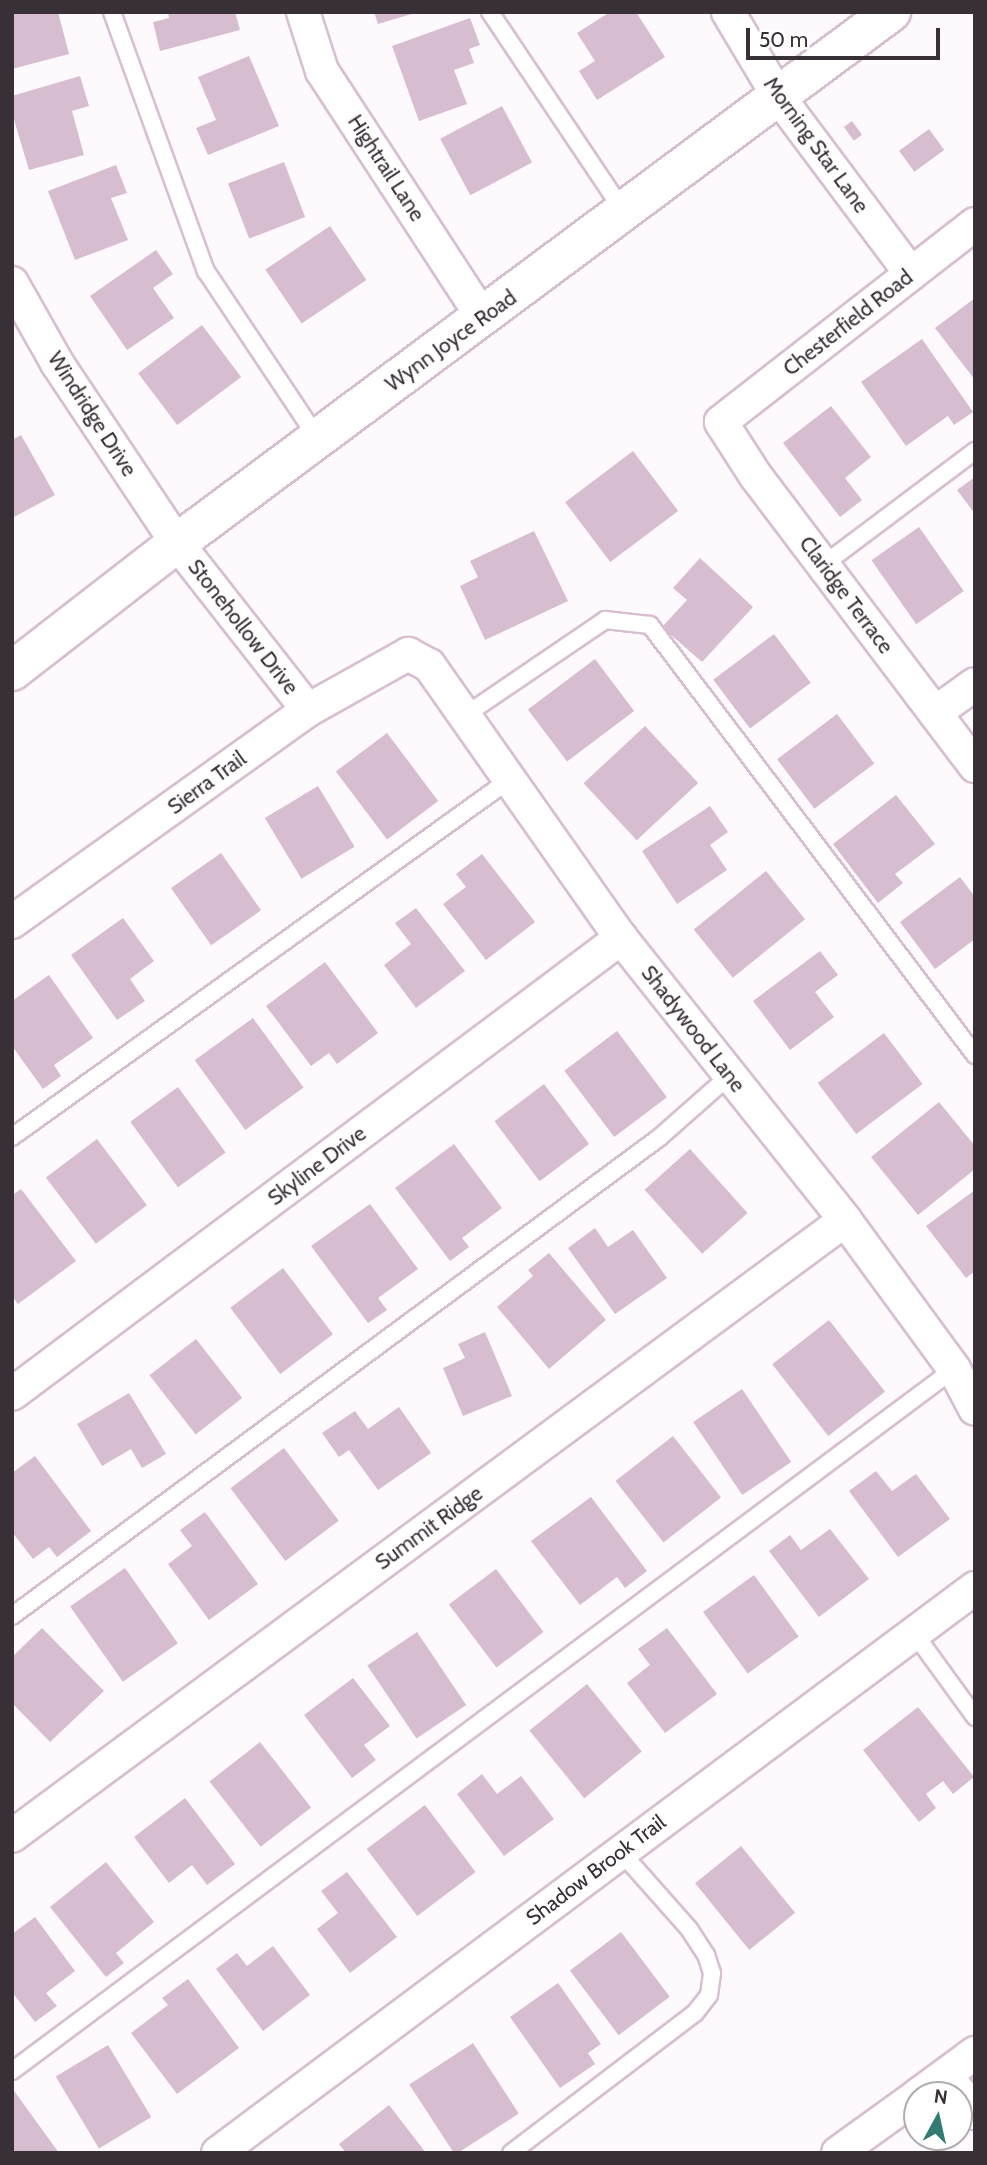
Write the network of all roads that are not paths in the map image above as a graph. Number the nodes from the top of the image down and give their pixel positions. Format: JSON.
{"nodes":[{"id":1,"x":112,"y":12,"type":"edge"},
{"id":2,"x":303,"y":12,"type":"edge"},
{"id":3,"x":490,"y":12,"type":"edge"},
{"id":4,"x":728,"y":12,"type":"edge"},
{"id":5,"x":891,"y":12,"type":"edge"},
{"id":6,"x":778,"y":96,"type":"junction"},
{"id":7,"x":624,"y":212,"type":"junction"},
{"id":8,"x":975,"y":224,"type":"edge"},
{"id":9,"x":911,"y":274,"type":"junction"},
{"id":10,"x":12,"y":282,"type":"edge"},
{"id":11,"x":483,"y":318,"type":"junction"},
{"id":12,"x":721,"y":422,"type":"joint"},
{"id":13,"x":318,"y":439,"type":"junction"},
{"id":14,"x":975,"y":452,"type":"edge"},
{"id":15,"x":177,"y":543,"type":"junction"},
{"id":16,"x":823,"y":565,"type":"junction"},
{"id":17,"x":408,"y":654,"type":"joint"},
{"id":18,"x":12,"y":671,"type":"edge"},
{"id":19,"x":975,"y":684,"type":"edge"},
{"id":20,"x":308,"y":710,"type":"junction"},
{"id":21,"x":935,"y":713,"type":"junction"},
{"id":22,"x":464,"y":716,"type":"junction"},
{"id":23,"x":975,"y":766,"type":"edge"},
{"id":24,"x":509,"y":780,"type":"junction"},
{"id":25,"x":12,"y":922,"type":"edge"},
{"id":26,"x":621,"y":938,"type":"junction"},
{"id":27,"x":975,"y":1055,"type":"edge"},
{"id":28,"x":730,"y":1075,"type":"junction"},
{"id":29,"x":12,"y":1137,"type":"edge"},
{"id":30,"x":845,"y":1220,"type":"junction"},
{"id":31,"x":954,"y":1369,"type":"junction"},
{"id":32,"x":12,"y":1394,"type":"edge"},
{"id":33,"x":975,"y":1409,"type":"edge"},
{"id":34,"x":975,"y":1588,"type":"edge"},
{"id":35,"x":12,"y":1616,"type":"edge"},
{"id":36,"x":914,"y":1633,"type":"junction"},
{"id":37,"x":975,"y":1717,"type":"edge"},
{"id":38,"x":12,"y":1836,"type":"edge"},
{"id":39,"x":621,"y":1852,"type":"junction"},
{"id":40,"x":975,"y":2053,"type":"edge"},
{"id":41,"x":12,"y":2071,"type":"edge"},
{"id":42,"x":946,"y":2075,"type":"junction"},
{"id":43,"x":937,"y":2081,"type":"edge"},
{"id":44,"x":903,"y":2105,"type":"edge"},
{"id":45,"x":975,"y":2113,"type":"edge"},
{"id":46,"x":218,"y":2153,"type":"edge"},
{"id":47,"x":511,"y":2153,"type":"edge"},
{"id":48,"x":838,"y":2153,"type":"edge"}],
"edges":[{"from":1,"to":13,"type":"lane"},
{"from":2,"to":11,"type":"street","name":"Hightrail Lane"},
{"from":3,"to":7,"type":"lane"},
{"from":4,"to":6,"type":"street","name":"Morning Star Lane"},
{"from":5,"to":6,"type":"street","name":"Wynn Joyce Road"},
{"from":6,"to":7,"type":"street","name":"Wynn Joyce Road"},
{"from":6,"to":9,"type":"street","name":"Morning Star Lane"},
{"from":7,"to":11,"type":"street","name":"Wynn Joyce Road"},
{"from":8,"to":9,"type":"street","name":"Chesterfield Road"},
{"from":9,"to":12,"type":"street","name":"Chesterfield Road"},
{"from":10,"to":15,"type":"street","name":"Windridge Drive"},
{"from":11,"to":13,"type":"street","name":"Wynn Joyce Road"},
{"from":12,"to":16,"type":"street","name":"Claridge Terrace"},
{"from":13,"to":15,"type":"street","name":"Wynn Joyce Road"},
{"from":14,"to":16,"type":"lane"},
{"from":15,"to":18,"type":"street","name":"Wynn Joyce Road"},
{"from":15,"to":20,"type":"street","name":"Stonehollow Drive"},
{"from":16,"to":21,"type":"street","name":"Claridge Terrace"},
{"from":17,"to":20,"type":"street","name":"Sierra Trail"},
{"from":17,"to":22,"type":"street","name":"Shadywood Lane"},
{"from":19,"to":21,"type":"street"},
{"from":20,"to":25,"type":"street","name":"Sierra Trail"},
{"from":21,"to":23,"type":"street","name":"Claridge Terrace"},
{"from":22,"to":24,"type":"street","name":"Shadywood Lane"},
{"from":22,"to":27,"type":"lane"},
{"from":24,"to":26,"type":"street","name":"Shadywood Lane"},
{"from":24,"to":29,"type":"lane"},
{"from":26,"to":28,"type":"street","name":"Shadywood Lane"},
{"from":26,"to":32,"type":"street","name":"Skyline Drive"},
{"from":28,"to":30,"type":"street","name":"Shadywood Lane"},
{"from":28,"to":35,"type":"lane"},
{"from":30,"to":31,"type":"street","name":"Shadywood Lane"},
{"from":30,"to":38,"type":"street","name":"Summit Ridge"},
{"from":31,"to":33,"type":"street","name":"Shadywood Lane"},
{"from":31,"to":41,"type":"lane"},
{"from":34,"to":36,"type":"street","name":"Shadow Brook Trail"},
{"from":36,"to":37,"type":"lane"},
{"from":36,"to":39,"type":"street","name":"Shadow Brook Trail"},
{"from":39,"to":46,"type":"street","name":"Shadow Brook Trail"},
{"from":39,"to":47,"type":"lane"},
{"from":40,"to":42,"type":"street"},
{"from":42,"to":43,"type":"street"},
{"from":42,"to":45,"type":"street"},
{"from":44,"to":48,"type":"street"}]}
